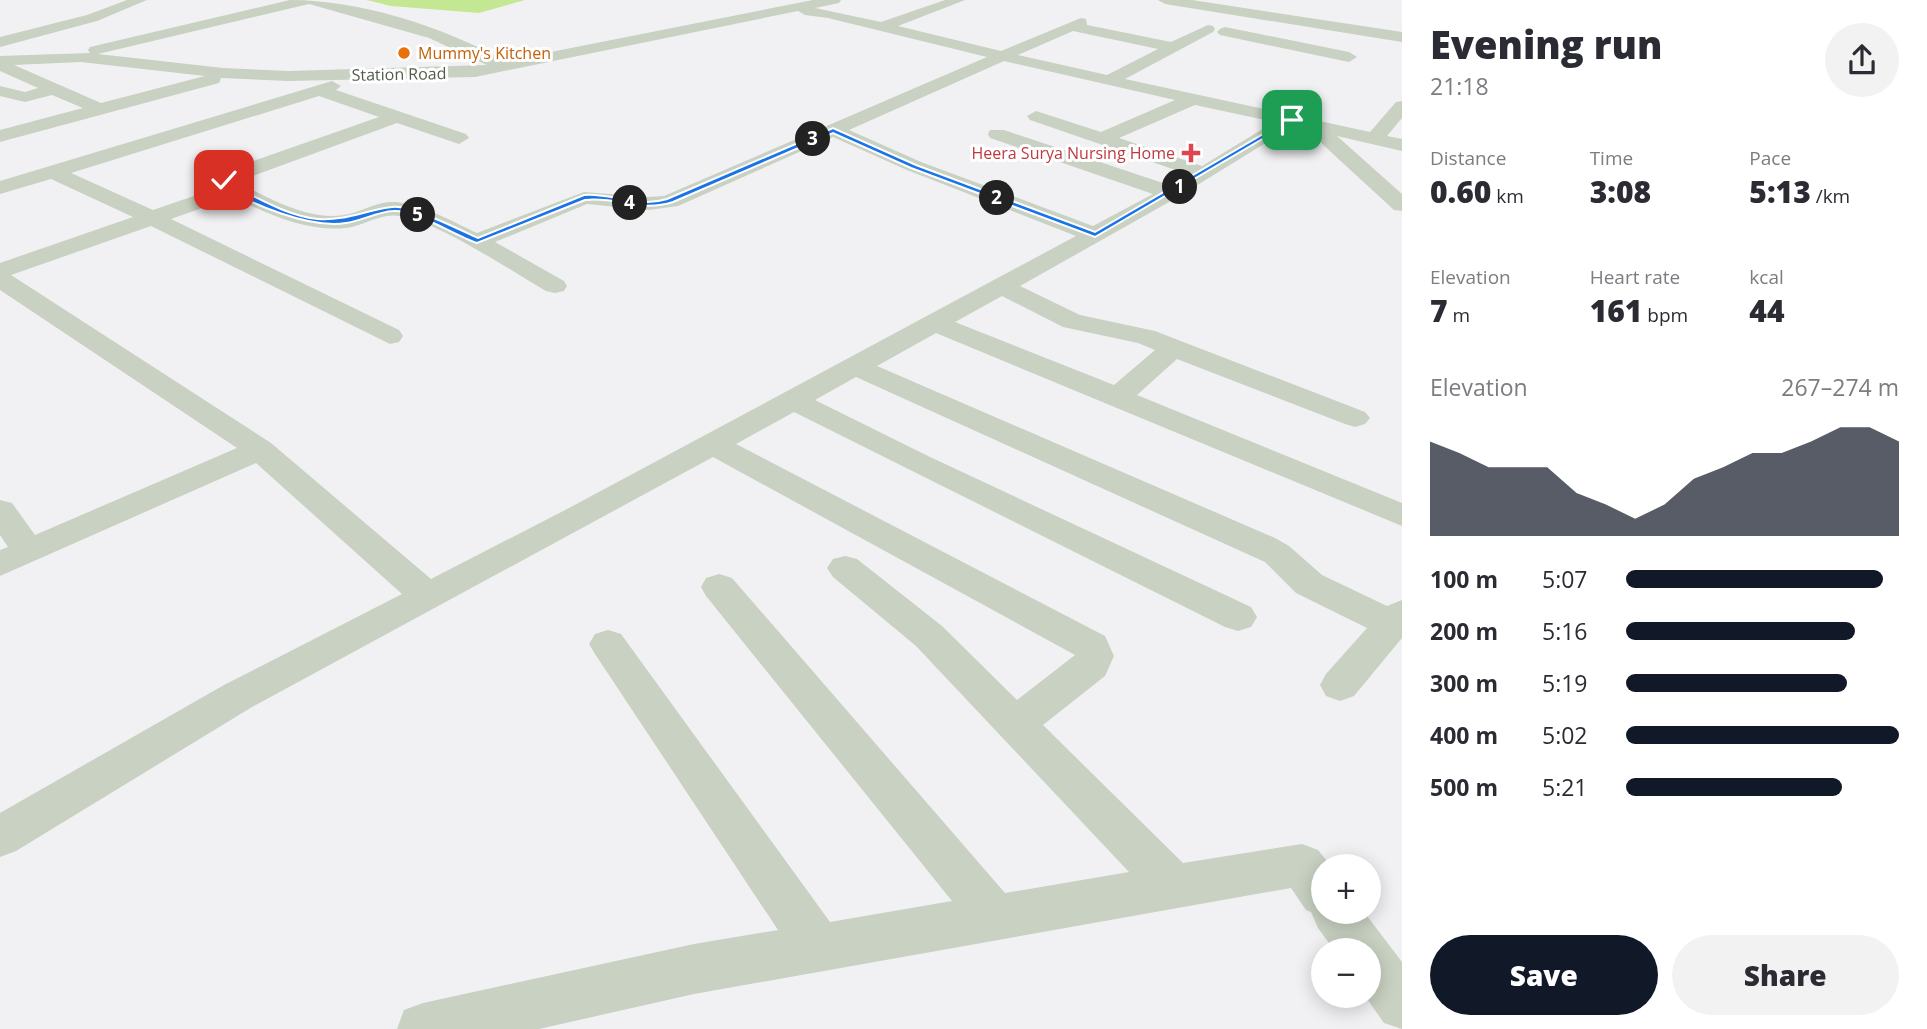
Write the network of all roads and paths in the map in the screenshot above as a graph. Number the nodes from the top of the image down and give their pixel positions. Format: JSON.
{"nodes":[{"id":1,"x":140,"y":0,"type":"edge"},
{"id":2,"x":310,"y":0,"type":"edge"},
{"id":3,"x":958,"y":0,"type":"edge"},
{"id":4,"x":1164,"y":0,"type":"edge"},
{"id":5,"x":1274,"y":0,"type":"edge"},
{"id":6,"x":731,"y":5,"type":"dead end"},
{"id":7,"x":831,"y":5,"type":"edge"},
{"id":8,"x":1260,"y":16,"type":"junction"},
{"id":9,"x":748,"y":17,"type":"junction"},
{"id":10,"x":1181,"y":24,"type":"dead end"},
{"id":11,"x":0,"y":26,"type":"edge"},
{"id":12,"x":882,"y":27,"type":"junction"},
{"id":13,"x":1208,"y":29,"type":"junction"},
{"id":14,"x":34,"y":33,"type":"junction"},
{"id":15,"x":1402,"y":37,"type":"edge"},
{"id":16,"x":0,"y":42,"type":"edge"},
{"id":17,"x":1173,"y":47,"type":"junction"},
{"id":18,"x":999,"y":56,"type":"junction"},
{"id":19,"x":67,"y":57,"type":"junction"},
{"id":20,"x":1349,"y":57,"type":"dead end"},
{"id":21,"x":503,"y":67,"type":"junction"},
{"id":22,"x":1,"y":71,"type":"edge"},
{"id":23,"x":233,"y":74,"type":"junction"},
{"id":24,"x":365,"y":76,"type":"junction"},
{"id":25,"x":1109,"y":80,"type":"junction"},
{"id":26,"x":54,"y":89,"type":"junction"},
{"id":27,"x":319,"y":90,"type":"junction"},
{"id":28,"x":0,"y":92,"type":"edge"},
{"id":29,"x":1193,"y":99,"type":"junction"},
{"id":30,"x":1402,"y":106,"type":"edge"},
{"id":31,"x":99,"y":109,"type":"junction"},
{"id":32,"x":399,"y":116,"type":"junction"},
{"id":33,"x":1036,"y":116,"type":"dead end"},
{"id":34,"x":1303,"y":123,"type":"junction"},
{"id":35,"x":833,"y":130,"type":"junction"},
{"id":36,"x":997,"y":134,"type":"dead end"},
{"id":37,"x":0,"y":136,"type":"edge"},
{"id":38,"x":459,"y":138,"type":"dead end"},
{"id":39,"x":1101,"y":139,"type":"junction"},
{"id":40,"x":1374,"y":139,"type":"junction"},
{"id":41,"x":1402,"y":145,"type":"edge"},
{"id":42,"x":52,"y":172,"type":"junction"},
{"id":43,"x":1203,"y":173,"type":"junction"},
{"id":44,"x":0,"y":188,"type":"edge"},
{"id":45,"x":235,"y":189,"type":"junction"},
{"id":46,"x":1171,"y":193,"type":"junction"},
{"id":47,"x":1402,"y":205,"type":"edge"},
{"id":48,"x":155,"y":219,"type":"junction"},
{"id":49,"x":1095,"y":235,"type":"junction"},
{"id":50,"x":477,"y":241,"type":"junction"},
{"id":51,"x":0,"y":271,"type":"edge"},
{"id":52,"x":0,"y":279,"type":"edge"},
{"id":53,"x":555,"y":286,"type":"dead end"},
{"id":54,"x":1001,"y":286,"type":"junction"},
{"id":55,"x":934,"y":323,"type":"junction"},
{"id":56,"x":390,"y":336,"type":"dead end"},
{"id":57,"x":1172,"y":348,"type":"junction"},
{"id":58,"x":855,"y":366,"type":"junction"},
{"id":59,"x":1118,"y":396,"type":"junction"},
{"id":60,"x":793,"y":400,"type":"junction"},
{"id":61,"x":1355,"y":418,"type":"dead end"},
{"id":62,"x":713,"y":444,"type":"junction"},
{"id":63,"x":260,"y":450,"type":"junction"},
{"id":64,"x":0,"y":511,"type":"edge"},
{"id":65,"x":1402,"y":515,"type":"edge"},
{"id":66,"x":15,"y":558,"type":"edge"},
{"id":67,"x":845,"y":568,"type":"dead end"},
{"id":68,"x":719,"y":587,"type":"dead end"},
{"id":69,"x":428,"y":597,"type":"junction"},
{"id":70,"x":1238,"y":617,"type":"dead end"},
{"id":71,"x":1397,"y":618,"type":"edge"},
{"id":72,"x":608,"y":644,"type":"dead end"},
{"id":73,"x":1340,"y":685,"type":"dead end"},
{"id":74,"x":1014,"y":725,"type":"junction"},
{"id":75,"x":0,"y":836,"type":"edge"},
{"id":76,"x":1311,"y":877,"type":"edge"},
{"id":77,"x":1174,"y":887,"type":"junction"},
{"id":78,"x":995,"y":917,"type":"junction"},
{"id":79,"x":819,"y":948,"type":"junction"},
{"id":80,"x":1381,"y":976,"type":"edge"},
{"id":81,"x":1402,"y":1005,"type":"edge"},
{"id":82,"x":423,"y":1029,"type":"edge"}],
"edges":[{"from":1,"to":14,"type":"street"},
{"from":2,"to":19,"type":"street"},
{"from":2,"to":21,"type":"street"},
{"from":3,"to":12,"type":"street"},
{"from":4,"to":8,"type":"street"},
{"from":5,"to":8,"type":"street"},
{"from":6,"to":9,"type":"street"},
{"from":7,"to":9,"type":"street","name":"Station Road"},
{"from":7,"to":12,"type":"street","name":"Station Road"},
{"from":8,"to":15,"type":"street"},
{"from":9,"to":21,"type":"street","name":"Station Road"},
{"from":10,"to":13,"type":"street"},
{"from":11,"to":14,"type":"street"},
{"from":12,"to":18,"type":"street","name":"Station Road"},
{"from":13,"to":17,"type":"street"},
{"from":13,"to":20,"type":"street"},
{"from":14,"to":16,"type":"street"},
{"from":17,"to":18,"type":"street"},
{"from":17,"to":25,"type":"street"},
{"from":18,"to":25,"type":"street","name":"Station Road"},
{"from":18,"to":35,"type":"street"},
{"from":19,"to":22,"type":"street","name":"Station Road"},
{"from":19,"to":23,"type":"street","name":"Station Road"},
{"from":21,"to":24,"type":"street","name":"Station Road"},
{"from":22,"to":26,"type":"street"},
{"from":23,"to":24,"type":"street","name":"Station Road"},
{"from":23,"to":31,"type":"street"},
{"from":24,"to":27,"type":"street"},
{"from":25,"to":29,"type":"street","name":"Station Road"},
{"from":26,"to":28,"type":"street"},
{"from":26,"to":31,"type":"street"},
{"from":27,"to":32,"type":"street"},
{"from":27,"to":42,"type":"street"},
{"from":29,"to":34,"type":"street","name":"Station Road"},
{"from":29,"to":39,"type":"street"},
{"from":30,"to":40,"type":"street"},
{"from":31,"to":37,"type":"street"},
{"from":32,"to":38,"type":"street"},
{"from":32,"to":45,"type":"street"},
{"from":33,"to":39,"type":"street"},
{"from":34,"to":40,"type":"street","name":"Station Road"},
{"from":34,"to":43,"type":"street"},
{"from":34,"to":47,"type":"street"},
{"from":35,"to":49,"type":"street"},
{"from":35,"to":50,"type":"street"},
{"from":36,"to":46,"type":"street"},
{"from":39,"to":43,"type":"street"},
{"from":40,"to":41,"type":"street","name":"Station Road"},
{"from":42,"to":44,"type":"street"},
{"from":42,"to":48,"type":"street"},
{"from":43,"to":46,"type":"street"},
{"from":45,"to":48,"type":"street"},
{"from":45,"to":50,"type":"street"},
{"from":46,"to":49,"type":"street"},
{"from":48,"to":51,"type":"street"},
{"from":48,"to":56,"type":"street"},
{"from":49,"to":54,"type":"street"},
{"from":50,"to":53,"type":"street"},
{"from":52,"to":63,"type":"street"},
{"from":54,"to":55,"type":"street"},
{"from":54,"to":57,"type":"street"},
{"from":55,"to":58,"type":"street"},
{"from":55,"to":59,"type":"street"},
{"from":57,"to":59,"type":"street"},
{"from":57,"to":61,"type":"street"},
{"from":58,"to":60,"type":"street"},
{"from":58,"to":71,"type":"street"},
{"from":59,"to":65,"type":"street"},
{"from":60,"to":62,"type":"street"},
{"from":60,"to":70,"type":"street"},
{"from":62,"to":69,"type":"street"},
{"from":62,"to":74,"type":"street"},
{"from":63,"to":66,"type":"street"},
{"from":63,"to":69,"type":"street"},
{"from":64,"to":66,"type":"street"},
{"from":67,"to":74,"type":"street"},
{"from":68,"to":78,"type":"street"},
{"from":69,"to":75,"type":"street"},
{"from":71,"to":73,"type":"street"},
{"from":72,"to":79,"type":"street"},
{"from":74,"to":77,"type":"street"},
{"from":76,"to":77,"type":"street"},
{"from":77,"to":78,"type":"street"},
{"from":78,"to":79,"type":"street"},
{"from":79,"to":82,"type":"street"},
{"from":80,"to":81,"type":"street"}]}
